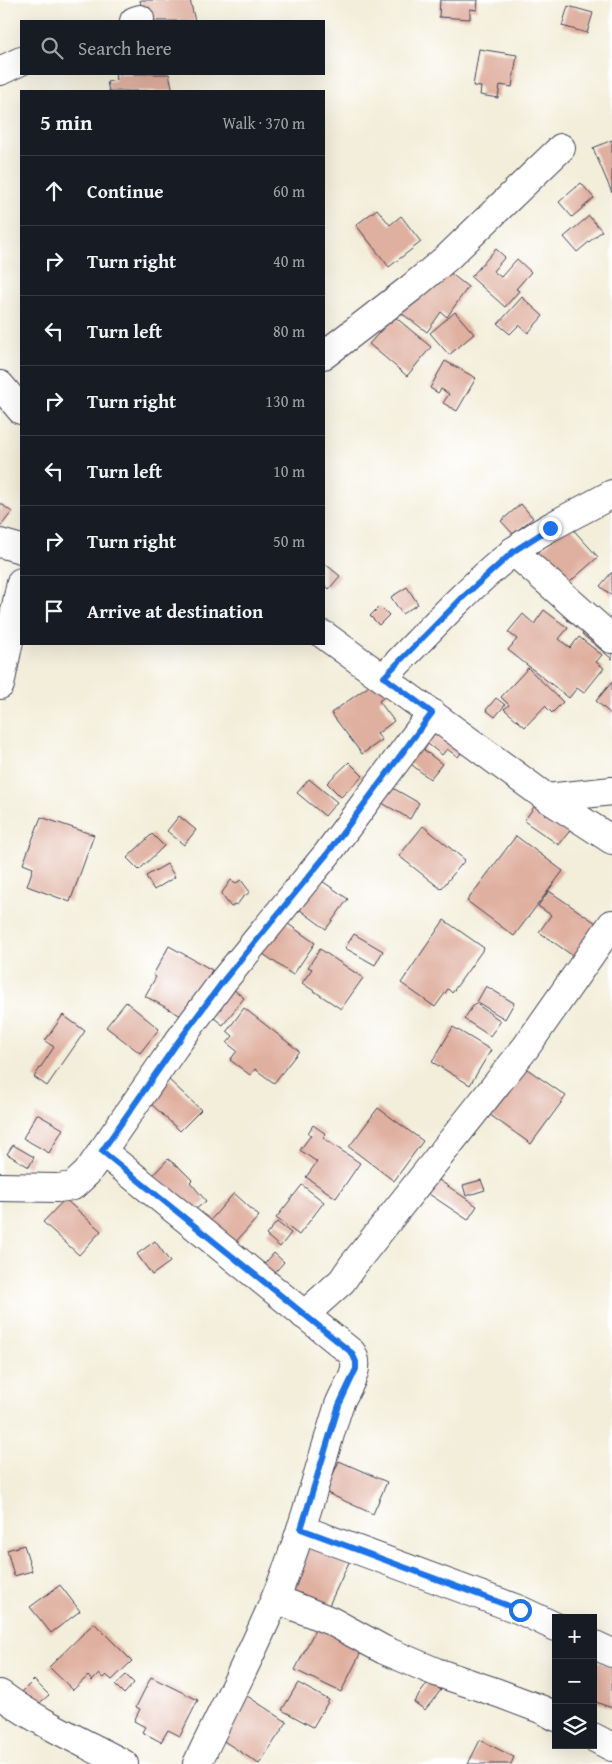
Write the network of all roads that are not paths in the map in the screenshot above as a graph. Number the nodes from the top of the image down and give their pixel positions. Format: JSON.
{"nodes":[{"id":1,"x":20,"y":61,"type":"edge"},
{"id":2,"x":0,"y":71,"type":"edge"},
{"id":3,"x":561,"y":148,"type":"dead end"},
{"id":4,"x":325,"y":354,"type":"edge"},
{"id":5,"x":0,"y":385,"type":"edge"},
{"id":6,"x":20,"y":409,"type":"edge"},
{"id":7,"x":612,"y":494,"type":"edge"},
{"id":8,"x":0,"y":543,"type":"edge"},
{"id":9,"x":20,"y":550,"type":"edge"},
{"id":10,"x":514,"y":551,"type":"junction"},
{"id":11,"x":20,"y":587,"type":"edge"},
{"id":12,"x":325,"y":636,"type":"edge"},
{"id":13,"x":612,"y":640,"type":"edge"},
{"id":14,"x":384,"y":677,"type":"junction"},
{"id":15,"x":0,"y":685,"type":"edge"},
{"id":16,"x":432,"y":713,"type":"junction"},
{"id":17,"x":612,"y":791,"type":"edge"},
{"id":18,"x":547,"y":798,"type":"junction"},
{"id":19,"x":612,"y":840,"type":"edge"},
{"id":20,"x":612,"y":924,"type":"edge"},
{"id":21,"x":102,"y":1151,"type":"junction"},
{"id":22,"x":0,"y":1187,"type":"edge"},
{"id":23,"x":304,"y":1315,"type":"junction"},
{"id":24,"x":301,"y":1529,"type":"junction"},
{"id":25,"x":276,"y":1599,"type":"junction"},
{"id":26,"x":552,"y":1625,"type":"edge"},
{"id":27,"x":597,"y":1646,"type":"edge"},
{"id":28,"x":612,"y":1653,"type":"edge"},
{"id":29,"x":0,"y":1694,"type":"edge"},
{"id":30,"x":552,"y":1715,"type":"edge"},
{"id":31,"x":597,"y":1739,"type":"edge"},
{"id":32,"x":612,"y":1747,"type":"edge"},
{"id":33,"x":124,"y":1764,"type":"edge"},
{"id":34,"x":197,"y":1764,"type":"edge"}],
"edges":[{"from":1,"to":2,"type":"street"},
{"from":3,"to":4,"type":"street"},
{"from":5,"to":6,"type":"street"},
{"from":7,"to":10,"type":"street"},
{"from":8,"to":9,"type":"street"},
{"from":10,"to":13,"type":"street"},
{"from":10,"to":14,"type":"street"},
{"from":11,"to":15,"type":"street"},
{"from":12,"to":14,"type":"street"},
{"from":14,"to":16,"type":"street"},
{"from":16,"to":18,"type":"street"},
{"from":16,"to":21,"type":"street"},
{"from":17,"to":18,"type":"street"},
{"from":18,"to":19,"type":"street"},
{"from":20,"to":23,"type":"street"},
{"from":21,"to":22,"type":"street"},
{"from":21,"to":23,"type":"street"},
{"from":23,"to":24,"type":"street"},
{"from":24,"to":25,"type":"street"},
{"from":24,"to":26,"type":"street"},
{"from":25,"to":30,"type":"street"},
{"from":25,"to":34,"type":"street"},
{"from":27,"to":28,"type":"street"},
{"from":29,"to":33,"type":"street"},
{"from":31,"to":32,"type":"street"}]}
